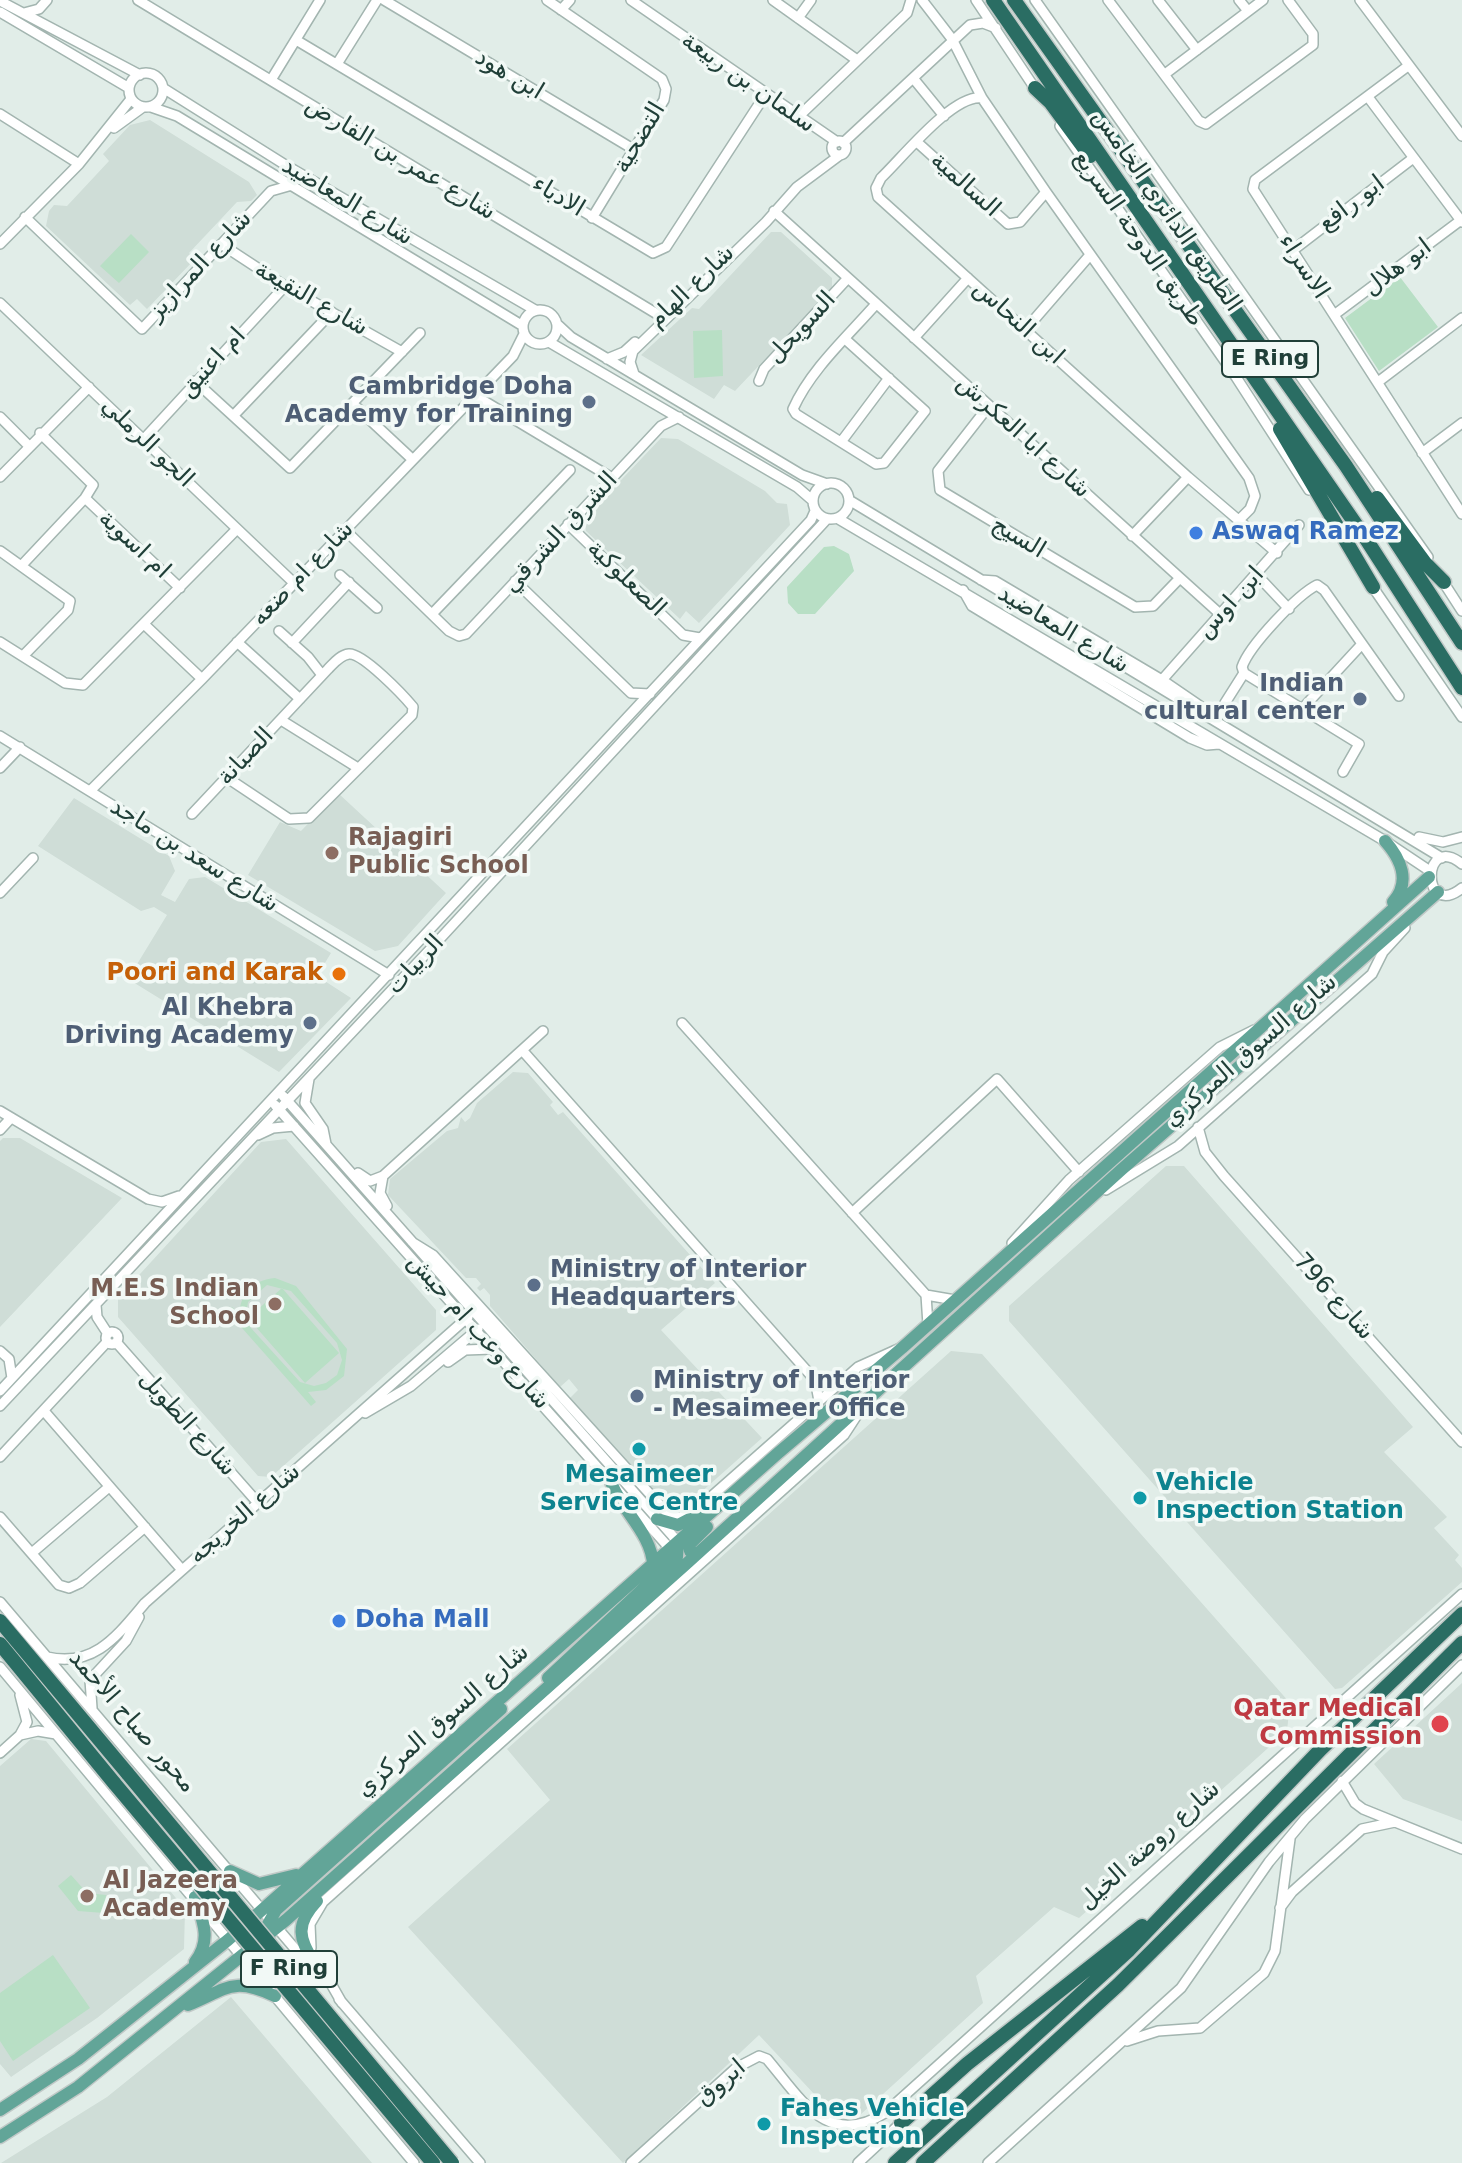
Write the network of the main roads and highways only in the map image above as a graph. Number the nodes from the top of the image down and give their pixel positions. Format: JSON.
{"nodes":[{"id":1,"x":993,"y":0,"type":"edge"},
{"id":2,"x":1014,"y":0,"type":"edge"},
{"id":3,"x":1024,"y":0,"type":"edge"},
{"id":4,"x":1070,"y":80,"type":"junction"},
{"id":5,"x":1035,"y":88,"type":"road end"},
{"id":6,"x":1140,"y":211,"type":"junction"},
{"id":7,"x":1267,"y":395,"type":"junction"},
{"id":8,"x":1346,"y":466,"type":"junction"},
{"id":9,"x":1444,"y":582,"type":"road end"},
{"id":10,"x":1373,"y":587,"type":"road end"},
{"id":11,"x":1462,"y":643,"type":"edge"},
{"id":12,"x":1462,"y":688,"type":"edge"},
{"id":13,"x":1385,"y":841,"type":"road end"},
{"id":14,"x":1430,"y":874,"type":"road end"},
{"id":15,"x":1438,"y":892,"type":"road end"},
{"id":16,"x":1364,"y":932,"type":"junction"},
{"id":17,"x":806,"y":1413,"type":"road end"},
{"id":18,"x":804,"y":1431,"type":"junction"},
{"id":19,"x":777,"y":1454,"type":"junction"},
{"id":20,"x":754,"y":1474,"type":"junction"},
{"id":21,"x":611,"y":1482,"type":"road end"},
{"id":22,"x":654,"y":1516,"type":"road end"},
{"id":23,"x":678,"y":1553,"type":"junction"},
{"id":24,"x":697,"y":1554,"type":"junction"},
{"id":25,"x":653,"y":1565,"type":"junction"},
{"id":26,"x":1462,"y":1614,"type":"edge"},
{"id":27,"x":0,"y":1621,"type":"edge"},
{"id":28,"x":1462,"y":1643,"type":"edge"},
{"id":29,"x":0,"y":1644,"type":"edge"},
{"id":30,"x":528,"y":1676,"type":"junction"},
{"id":31,"x":230,"y":1871,"type":"road end"},
{"id":32,"x":342,"y":1871,"type":"junction"},
{"id":33,"x":302,"y":1873,"type":"junction"},
{"id":34,"x":1183,"y":1894,"type":"junction"},
{"id":35,"x":195,"y":1897,"type":"road end"},
{"id":36,"x":270,"y":1918,"type":"junction"},
{"id":37,"x":257,"y":1944,"type":"junction"},
{"id":38,"x":186,"y":1975,"type":"junction"},
{"id":39,"x":258,"y":1976,"type":"road end"},
{"id":40,"x":322,"y":1980,"type":"road end"},
{"id":41,"x":275,"y":1996,"type":"road end"},
{"id":42,"x":174,"y":2011,"type":"junction"},
{"id":43,"x":0,"y":2110,"type":"edge"},
{"id":44,"x":901,"y":2123,"type":"road end"},
{"id":45,"x":0,"y":2137,"type":"edge"},
{"id":46,"x":433,"y":2163,"type":"edge"},
{"id":47,"x":452,"y":2163,"type":"edge"},
{"id":48,"x":895,"y":2163,"type":"edge"},
{"id":49,"x":923,"y":2163,"type":"edge"}],
"edges":[{"from":1,"to":6,"type":"highway","name":"الطريق الدائري الخامس","number":"E Ring"},
{"from":2,"to":4,"type":"highway","name":"الطريق الدائري الخامس","number":"E Ring"},
{"from":3,"to":4,"type":"highway"},
{"from":4,"to":8,"type":"highway","name":"الطريق الدائري الخامس","number":"E Ring"},
{"from":5,"to":6,"type":"highway"},
{"from":6,"to":7,"type":"highway","name":"الطريق الدائري الخامس","number":"E Ring"},
{"from":7,"to":10,"type":"highway"},
{"from":7,"to":12,"type":"highway","name":"الطريق الدائري الخامس","number":"E Ring"},
{"from":8,"to":9,"type":"highway"},
{"from":8,"to":11,"type":"highway","name":"الطريق الدائري الخامس","number":"E Ring"},
{"from":13,"to":16,"type":"main road"},
{"from":14,"to":16,"type":"main road","name":"شارع السوق المركزي"},
{"from":15,"to":24,"type":"main road","name":"شارع السوق المركزي"},
{"from":16,"to":18,"type":"main road","name":"شارع السوق المركزي"},
{"from":17,"to":18,"type":"main road"},
{"from":18,"to":19,"type":"main road","name":"شارع السوق المركزي"},
{"from":19,"to":20,"type":"main road","name":"شارع السوق المركزي"},
{"from":19,"to":24,"type":"main road"},
{"from":20,"to":22,"type":"main road"},
{"from":20,"to":23,"type":"main road","name":"شارع السوق المركزي"},
{"from":21,"to":25,"type":"main road"},
{"from":23,"to":24,"type":"main road","name":"شارع السوق المركزي"},
{"from":23,"to":25,"type":"main road","name":"شارع السوق المركزي"},
{"from":23,"to":32,"type":"main road","name":"شارع السوق المركزي"},
{"from":25,"to":30,"type":"main road","name":"شارع السوق المركزي"},
{"from":26,"to":34,"type":"highway","name":"شارع روضة الخيل"},
{"from":27,"to":47,"type":"highway","name":"محور صباح الأحمد","number":"F Ring","bridge":true},
{"from":28,"to":49,"type":"highway"},
{"from":29,"to":46,"type":"highway","name":"محور صباح الأحمد","number":"F Ring","bridge":true},
{"from":30,"to":33,"type":"main road","name":"شارع السوق المركزي"},
{"from":30,"to":36,"type":"main road"},
{"from":31,"to":33,"type":"main road"},
{"from":32,"to":36,"type":"main road","name":"شارع السوق المركزي"},
{"from":32,"to":40,"type":"main road"},
{"from":33,"to":36,"type":"main road","name":"شارع السوق المركزي"},
{"from":34,"to":44,"type":"highway"},
{"from":34,"to":48,"type":"highway","name":"شارع روضة الخيل"},
{"from":35,"to":38,"type":"main road"},
{"from":36,"to":37,"type":"main road"},
{"from":36,"to":38,"type":"main road","name":"شارع السوق المركزي"},
{"from":37,"to":39,"type":"main road"},
{"from":37,"to":42,"type":"main road"},
{"from":38,"to":43,"type":"main road","name":"شارع السوق المركزي"},
{"from":41,"to":42,"type":"main road"},
{"from":42,"to":45,"type":"main road"}]}
